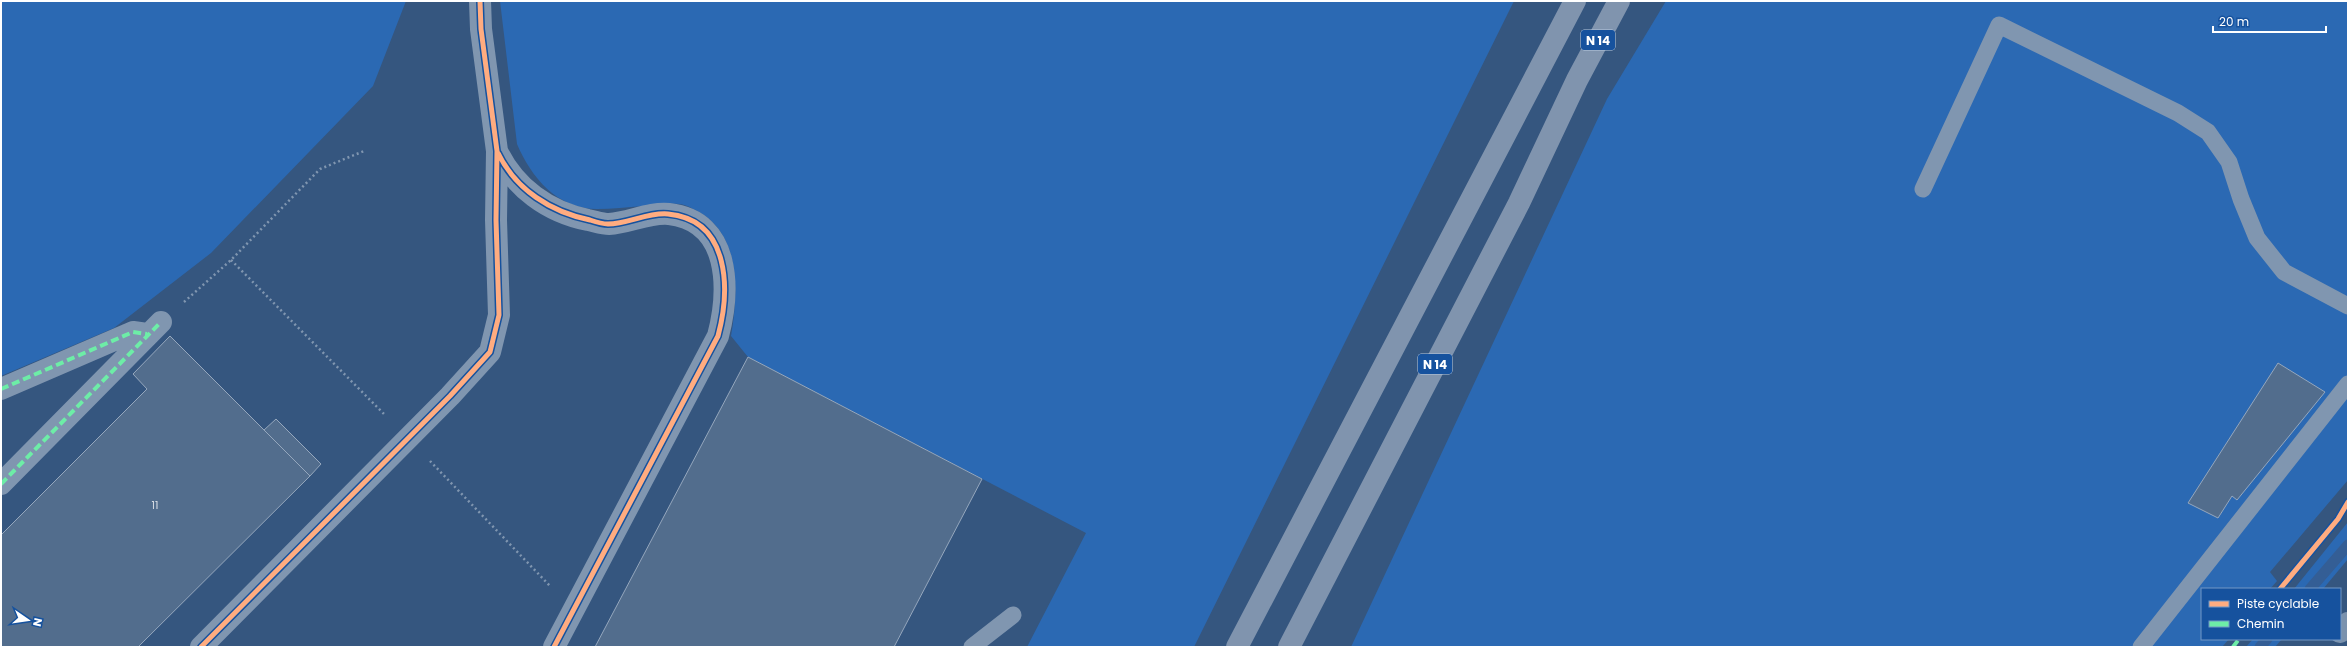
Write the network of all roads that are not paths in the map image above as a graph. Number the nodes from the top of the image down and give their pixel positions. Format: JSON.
{"nodes":[{"id":1,"x":480,"y":1,"type":"edge"},
{"id":2,"x":1575,"y":1,"type":"edge"},
{"id":3,"x":1619,"y":1,"type":"edge"},
{"id":4,"x":1625,"y":1,"type":"edge"},
{"id":5,"x":1577,"y":80,"type":"junction"},
{"id":6,"x":497,"y":151,"type":"junction"},
{"id":7,"x":1922,"y":189,"type":"dead end"},
{"id":8,"x":2348,"y":306,"type":"edge"},
{"id":9,"x":2348,"y":384,"type":"edge"},
{"id":10,"x":1,"y":389,"type":"edge"},
{"id":11,"x":2,"y":480,"type":"edge"},
{"id":12,"x":1013,"y":615,"type":"dead end"},
{"id":13,"x":2348,"y":623,"type":"edge"},
{"id":14,"x":2341,"y":631,"type":"edge"},
{"id":15,"x":201,"y":647,"type":"edge"},
{"id":16,"x":554,"y":647,"type":"edge"},
{"id":17,"x":972,"y":647,"type":"edge"},
{"id":18,"x":1237,"y":647,"type":"edge"},
{"id":19,"x":1290,"y":647,"type":"edge"},
{"id":20,"x":2141,"y":647,"type":"edge"}],
"edges":[{"from":1,"to":6,"type":"street"},
{"from":2,"to":18,"type":"highway","number":"N 14"},
{"from":3,"to":5,"type":"highway","number":"N 14"},
{"from":4,"to":5,"type":"highway"},
{"from":5,"to":19,"type":"highway","number":"N 14"},
{"from":6,"to":15,"type":"street"},
{"from":6,"to":16,"type":"street"},
{"from":7,"to":8,"type":"lane"},
{"from":9,"to":20,"type":"lane"},
{"from":10,"to":11,"type":"street"},
{"from":12,"to":17,"type":"lane"},
{"from":13,"to":14,"type":"main road"}]}
